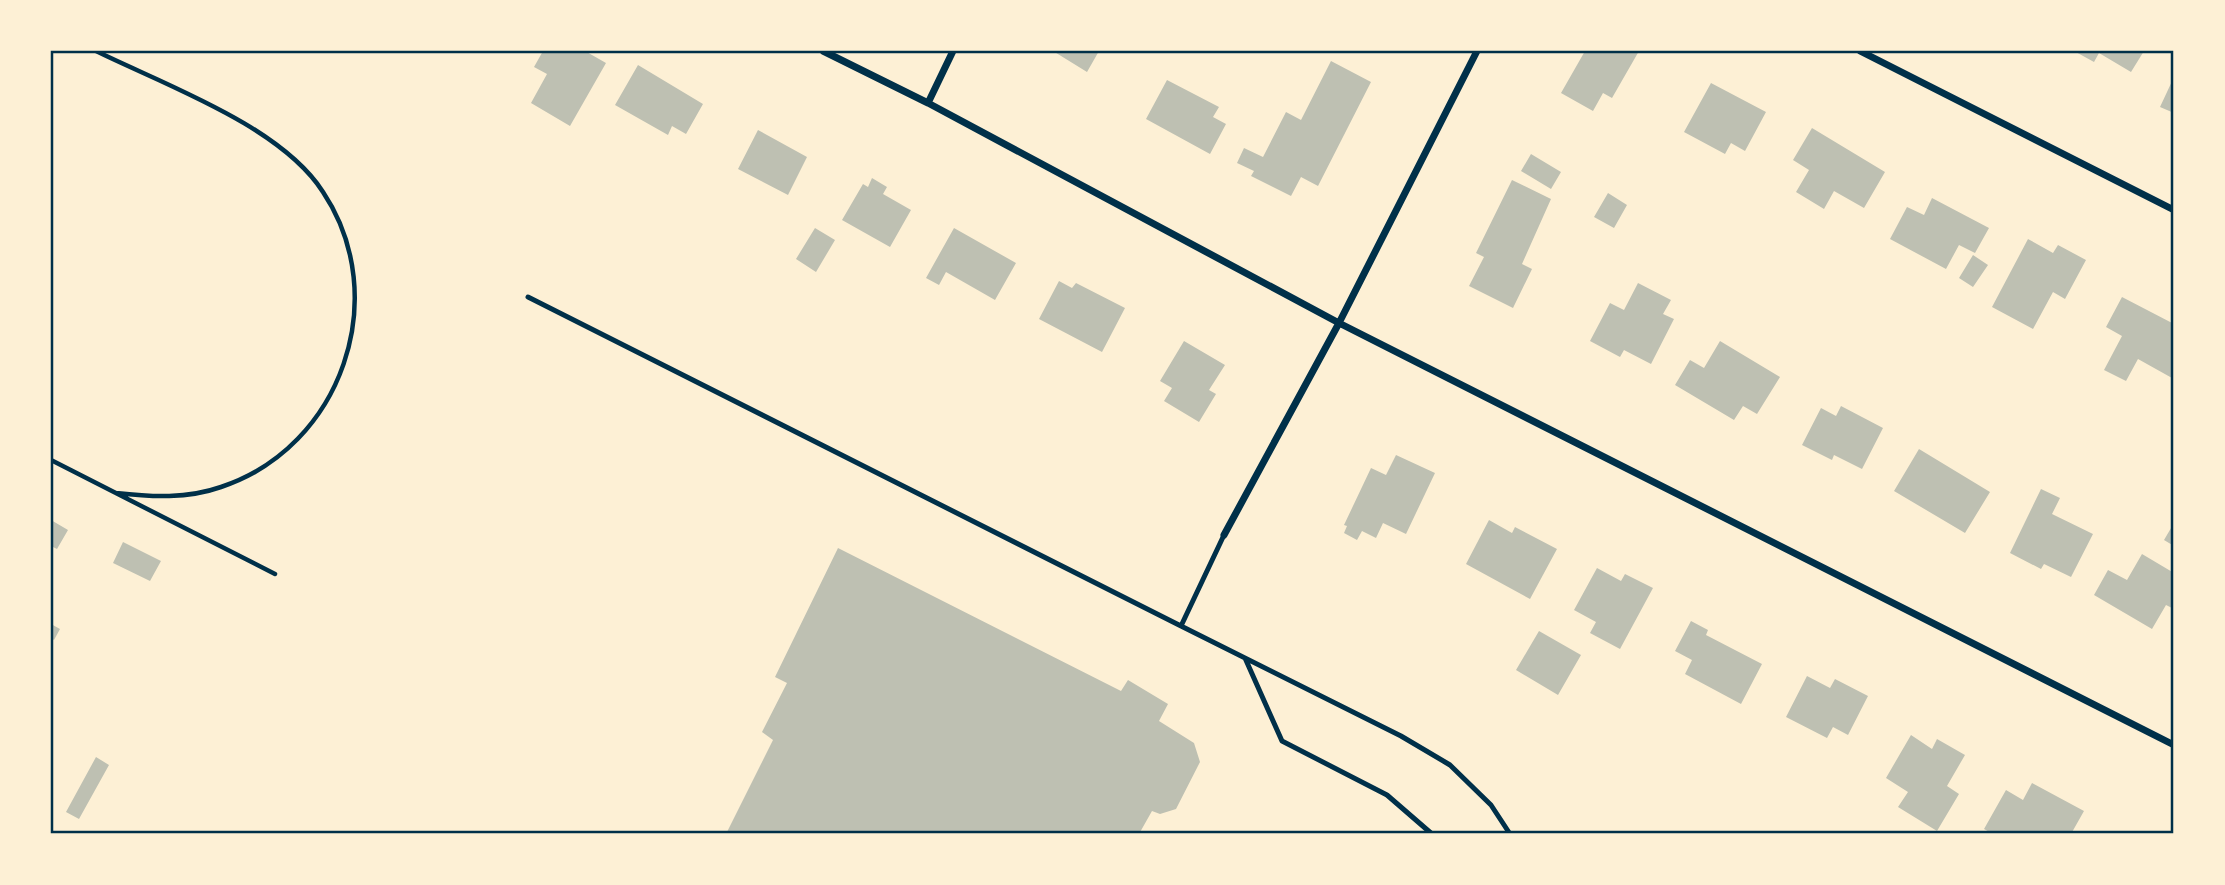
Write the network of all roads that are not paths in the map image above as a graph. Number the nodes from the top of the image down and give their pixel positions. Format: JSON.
{"nodes":[{"id":1,"x":823,"y":51,"type":"edge"},
{"id":2,"x":953,"y":51,"type":"edge"},
{"id":3,"x":1478,"y":51,"type":"edge"},
{"id":4,"x":1860,"y":51,"type":"edge"},
{"id":5,"x":928,"y":103,"type":"junction"},
{"id":6,"x":2174,"y":210,"type":"edge"},
{"id":7,"x":528,"y":297,"type":"dead end"},
{"id":8,"x":1339,"y":323,"type":"junction"},
{"id":9,"x":1224,"y":536,"type":"joint"},
{"id":10,"x":1181,"y":626,"type":"junction"},
{"id":11,"x":1245,"y":658,"type":"junction"},
{"id":12,"x":2174,"y":745,"type":"edge"},
{"id":13,"x":1432,"y":834,"type":"edge"},
{"id":14,"x":1510,"y":834,"type":"edge"}],
"edges":[{"from":1,"to":5,"type":"street"},
{"from":2,"to":5,"type":"street"},
{"from":3,"to":8,"type":"street"},
{"from":4,"to":6,"type":"street"},
{"from":5,"to":8,"type":"street"},
{"from":7,"to":10,"type":"lane"},
{"from":8,"to":9,"type":"street"},
{"from":8,"to":12,"type":"street"},
{"from":9,"to":10,"type":"lane"},
{"from":10,"to":11,"type":"lane"},
{"from":11,"to":13,"type":"lane"},
{"from":11,"to":14,"type":"lane"}]}
